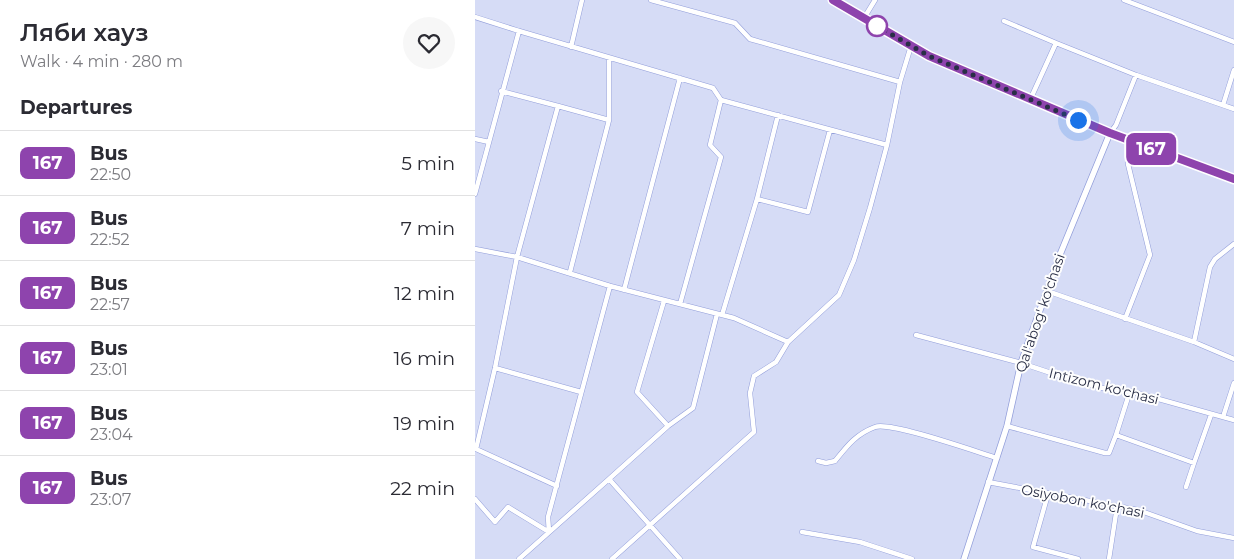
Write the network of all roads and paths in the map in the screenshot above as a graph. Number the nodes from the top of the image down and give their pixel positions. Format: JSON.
{"nodes":[{"id":1,"x":582,"y":0,"type":"edge"},
{"id":2,"x":651,"y":0,"type":"edge"},
{"id":3,"x":833,"y":0,"type":"edge"},
{"id":4,"x":875,"y":0,"type":"edge"},
{"id":5,"x":1124,"y":0,"type":"edge"},
{"id":6,"x":475,"y":17,"type":"edge"},
{"id":7,"x":864,"y":18,"type":"junction"},
{"id":8,"x":1005,"y":21,"type":"dead end"},
{"id":9,"x":519,"y":31,"type":"junction"},
{"id":10,"x":1234,"y":42,"type":"edge"},
{"id":11,"x":1056,"y":43,"type":"junction"},
{"id":12,"x":911,"y":46,"type":"junction"},
{"id":13,"x":571,"y":47,"type":"junction"},
{"id":14,"x":609,"y":58,"type":"junction"},
{"id":15,"x":1234,"y":70,"type":"edge"},
{"id":16,"x":1136,"y":75,"type":"junction"},
{"id":17,"x":680,"y":78,"type":"junction"},
{"id":18,"x":900,"y":82,"type":"junction"},
{"id":19,"x":501,"y":91,"type":"junction"},
{"id":20,"x":721,"y":100,"type":"junction"},
{"id":21,"x":1031,"y":100,"type":"junction"},
{"id":22,"x":1223,"y":105,"type":"junction"},
{"id":23,"x":558,"y":106,"type":"junction"},
{"id":24,"x":1234,"y":108,"type":"edge"},
{"id":25,"x":778,"y":115,"type":"junction"},
{"id":26,"x":609,"y":120,"type":"junction"},
{"id":27,"x":830,"y":130,"type":"junction"},
{"id":28,"x":1110,"y":133,"type":"junction"},
{"id":29,"x":475,"y":139,"type":"edge"},
{"id":30,"x":1129,"y":140,"type":"junction"},
{"id":31,"x":489,"y":142,"type":"junction"},
{"id":32,"x":887,"y":144,"type":"junction"},
{"id":33,"x":1234,"y":179,"type":"edge"},
{"id":34,"x":475,"y":194,"type":"edge"},
{"id":35,"x":757,"y":199,"type":"junction"},
{"id":36,"x":1234,"y":244,"type":"edge"},
{"id":37,"x":475,"y":249,"type":"edge"},
{"id":38,"x":517,"y":257,"type":"junction"},
{"id":39,"x":570,"y":272,"type":"junction"},
{"id":40,"x":610,"y":286,"type":"junction"},
{"id":41,"x":624,"y":290,"type":"junction"},
{"id":42,"x":1047,"y":291,"type":"junction"},
{"id":43,"x":664,"y":301,"type":"junction"},
{"id":44,"x":679,"y":304,"type":"junction"},
{"id":45,"x":720,"y":314,"type":"junction"},
{"id":46,"x":1125,"y":319,"type":"junction"},
{"id":47,"x":916,"y":335,"type":"dead end"},
{"id":48,"x":788,"y":342,"type":"junction"},
{"id":49,"x":1195,"y":342,"type":"junction"},
{"id":50,"x":1234,"y":359,"type":"edge"},
{"id":51,"x":1021,"y":363,"type":"junction"},
{"id":52,"x":495,"y":368,"type":"junction"},
{"id":53,"x":1234,"y":383,"type":"edge"},
{"id":54,"x":1130,"y":391,"type":"junction"},
{"id":55,"x":581,"y":392,"type":"junction"},
{"id":56,"x":1211,"y":415,"type":"junction"},
{"id":57,"x":1223,"y":417,"type":"junction"},
{"id":58,"x":1234,"y":420,"type":"edge"},
{"id":59,"x":668,"y":426,"type":"junction"},
{"id":60,"x":1007,"y":426,"type":"junction"},
{"id":61,"x":1116,"y":435,"type":"junction"},
{"id":62,"x":997,"y":458,"type":"junction"},
{"id":63,"x":818,"y":461,"type":"dead end"},
{"id":64,"x":1194,"y":463,"type":"junction"},
{"id":65,"x":609,"y":479,"type":"junction"},
{"id":66,"x":988,"y":482,"type":"junction"},
{"id":67,"x":557,"y":486,"type":"junction"},
{"id":68,"x":1186,"y":487,"type":"dead end"},
{"id":69,"x":1048,"y":494,"type":"junction"},
{"id":70,"x":475,"y":499,"type":"edge"},
{"id":71,"x":1117,"y":507,"type":"junction"},
{"id":72,"x":651,"y":526,"type":"junction"},
{"id":73,"x":549,"y":532,"type":"junction"},
{"id":74,"x":802,"y":532,"type":"dead end"},
{"id":75,"x":1234,"y":538,"type":"edge"},
{"id":76,"x":519,"y":559,"type":"edge"},
{"id":77,"x":612,"y":559,"type":"edge"},
{"id":78,"x":680,"y":559,"type":"edge"},
{"id":79,"x":912,"y":559,"type":"edge"},
{"id":80,"x":964,"y":559,"type":"edge"},
{"id":81,"x":1078,"y":559,"type":"edge"},
{"id":82,"x":1109,"y":559,"type":"edge"}],
"edges":[{"from":1,"to":13,"type":"street"},
{"from":2,"to":18,"type":"street"},
{"from":3,"to":7,"type":"street"},
{"from":4,"to":7,"type":"street"},
{"from":5,"to":10,"type":"street"},
{"from":6,"to":9,"type":"street"},
{"from":7,"to":12,"type":"street"},
{"from":8,"to":11,"type":"street"},
{"from":9,"to":13,"type":"street"},
{"from":9,"to":19,"type":"street"},
{"from":11,"to":16,"type":"street"},
{"from":11,"to":21,"type":"street"},
{"from":12,"to":18,"type":"street"},
{"from":12,"to":21,"type":"street"},
{"from":13,"to":14,"type":"street"},
{"from":14,"to":17,"type":"street"},
{"from":14,"to":26,"type":"street"},
{"from":15,"to":22,"type":"street"},
{"from":16,"to":22,"type":"street"},
{"from":16,"to":28,"type":"street","name":"Qal'abog' ko'chasi"},
{"from":17,"to":20,"type":"street"},
{"from":17,"to":41,"type":"street"},
{"from":18,"to":32,"type":"street"},
{"from":19,"to":23,"type":"street"},
{"from":19,"to":31,"type":"street"},
{"from":20,"to":25,"type":"street"},
{"from":20,"to":44,"type":"street"},
{"from":21,"to":28,"type":"street"},
{"from":22,"to":24,"type":"street"},
{"from":23,"to":26,"type":"street"},
{"from":23,"to":38,"type":"street"},
{"from":25,"to":27,"type":"street"},
{"from":25,"to":35,"type":"street"},
{"from":26,"to":39,"type":"street"},
{"from":27,"to":32,"type":"street"},
{"from":27,"to":35,"type":"street"},
{"from":28,"to":30,"type":"street"},
{"from":28,"to":42,"type":"street","name":"Qal'abog' ko'chasi"},
{"from":29,"to":31,"type":"street"},
{"from":30,"to":33,"type":"street"},
{"from":30,"to":46,"type":"street"},
{"from":31,"to":34,"type":"street"},
{"from":32,"to":48,"type":"street"},
{"from":35,"to":45,"type":"street"},
{"from":36,"to":49,"type":"street"},
{"from":37,"to":38,"type":"street"},
{"from":38,"to":39,"type":"street"},
{"from":38,"to":52,"type":"street"},
{"from":39,"to":40,"type":"street"},
{"from":40,"to":41,"type":"street"},
{"from":40,"to":55,"type":"street"},
{"from":41,"to":43,"type":"street"},
{"from":42,"to":46,"type":"street"},
{"from":42,"to":51,"type":"street","name":"Qal'abog' ko'chasi"},
{"from":43,"to":44,"type":"street"},
{"from":43,"to":59,"type":"street"},
{"from":44,"to":45,"type":"street"},
{"from":45,"to":48,"type":"street"},
{"from":45,"to":59,"type":"street"},
{"from":46,"to":49,"type":"street"},
{"from":47,"to":51,"type":"street","name":"Intizom ko'chasi"},
{"from":48,"to":72,"type":"street"},
{"from":49,"to":50,"type":"street"},
{"from":51,"to":54,"type":"street","name":"Intizom ko'chasi"},
{"from":51,"to":60,"type":"street","name":"Qal'abog' ko'chasi"},
{"from":52,"to":55,"type":"street"},
{"from":52,"to":67,"type":"street"},
{"from":53,"to":57,"type":"street"},
{"from":54,"to":56,"type":"street","name":"Intizom ko'chasi"},
{"from":54,"to":61,"type":"street"},
{"from":55,"to":67,"type":"street"},
{"from":56,"to":57,"type":"street","name":"Intizom ko'chasi"},
{"from":56,"to":64,"type":"street"},
{"from":57,"to":58,"type":"street","name":"Intizom ko'chasi"},
{"from":59,"to":65,"type":"street"},
{"from":60,"to":61,"type":"street"},
{"from":60,"to":62,"type":"street","name":"Qal'abog' ko'chasi"},
{"from":61,"to":64,"type":"street"},
{"from":62,"to":63,"type":"street"},
{"from":62,"to":66,"type":"street","name":"Qal'abog' ko'chasi"},
{"from":64,"to":68,"type":"street"},
{"from":65,"to":72,"type":"street"},
{"from":65,"to":73,"type":"street"},
{"from":66,"to":69,"type":"street","name":"Osiyobon ko'chasi"},
{"from":66,"to":80,"type":"street","name":"Qal'abog' ko'chasi"},
{"from":67,"to":73,"type":"street"},
{"from":69,"to":71,"type":"street","name":"Osiyobon ko'chasi"},
{"from":69,"to":81,"type":"street"},
{"from":70,"to":73,"type":"street"},
{"from":71,"to":75,"type":"street","name":"Osiyobon ko'chasi"},
{"from":71,"to":82,"type":"street"},
{"from":72,"to":77,"type":"street"},
{"from":72,"to":78,"type":"street"},
{"from":73,"to":76,"type":"street"},
{"from":74,"to":79,"type":"street"}]}
